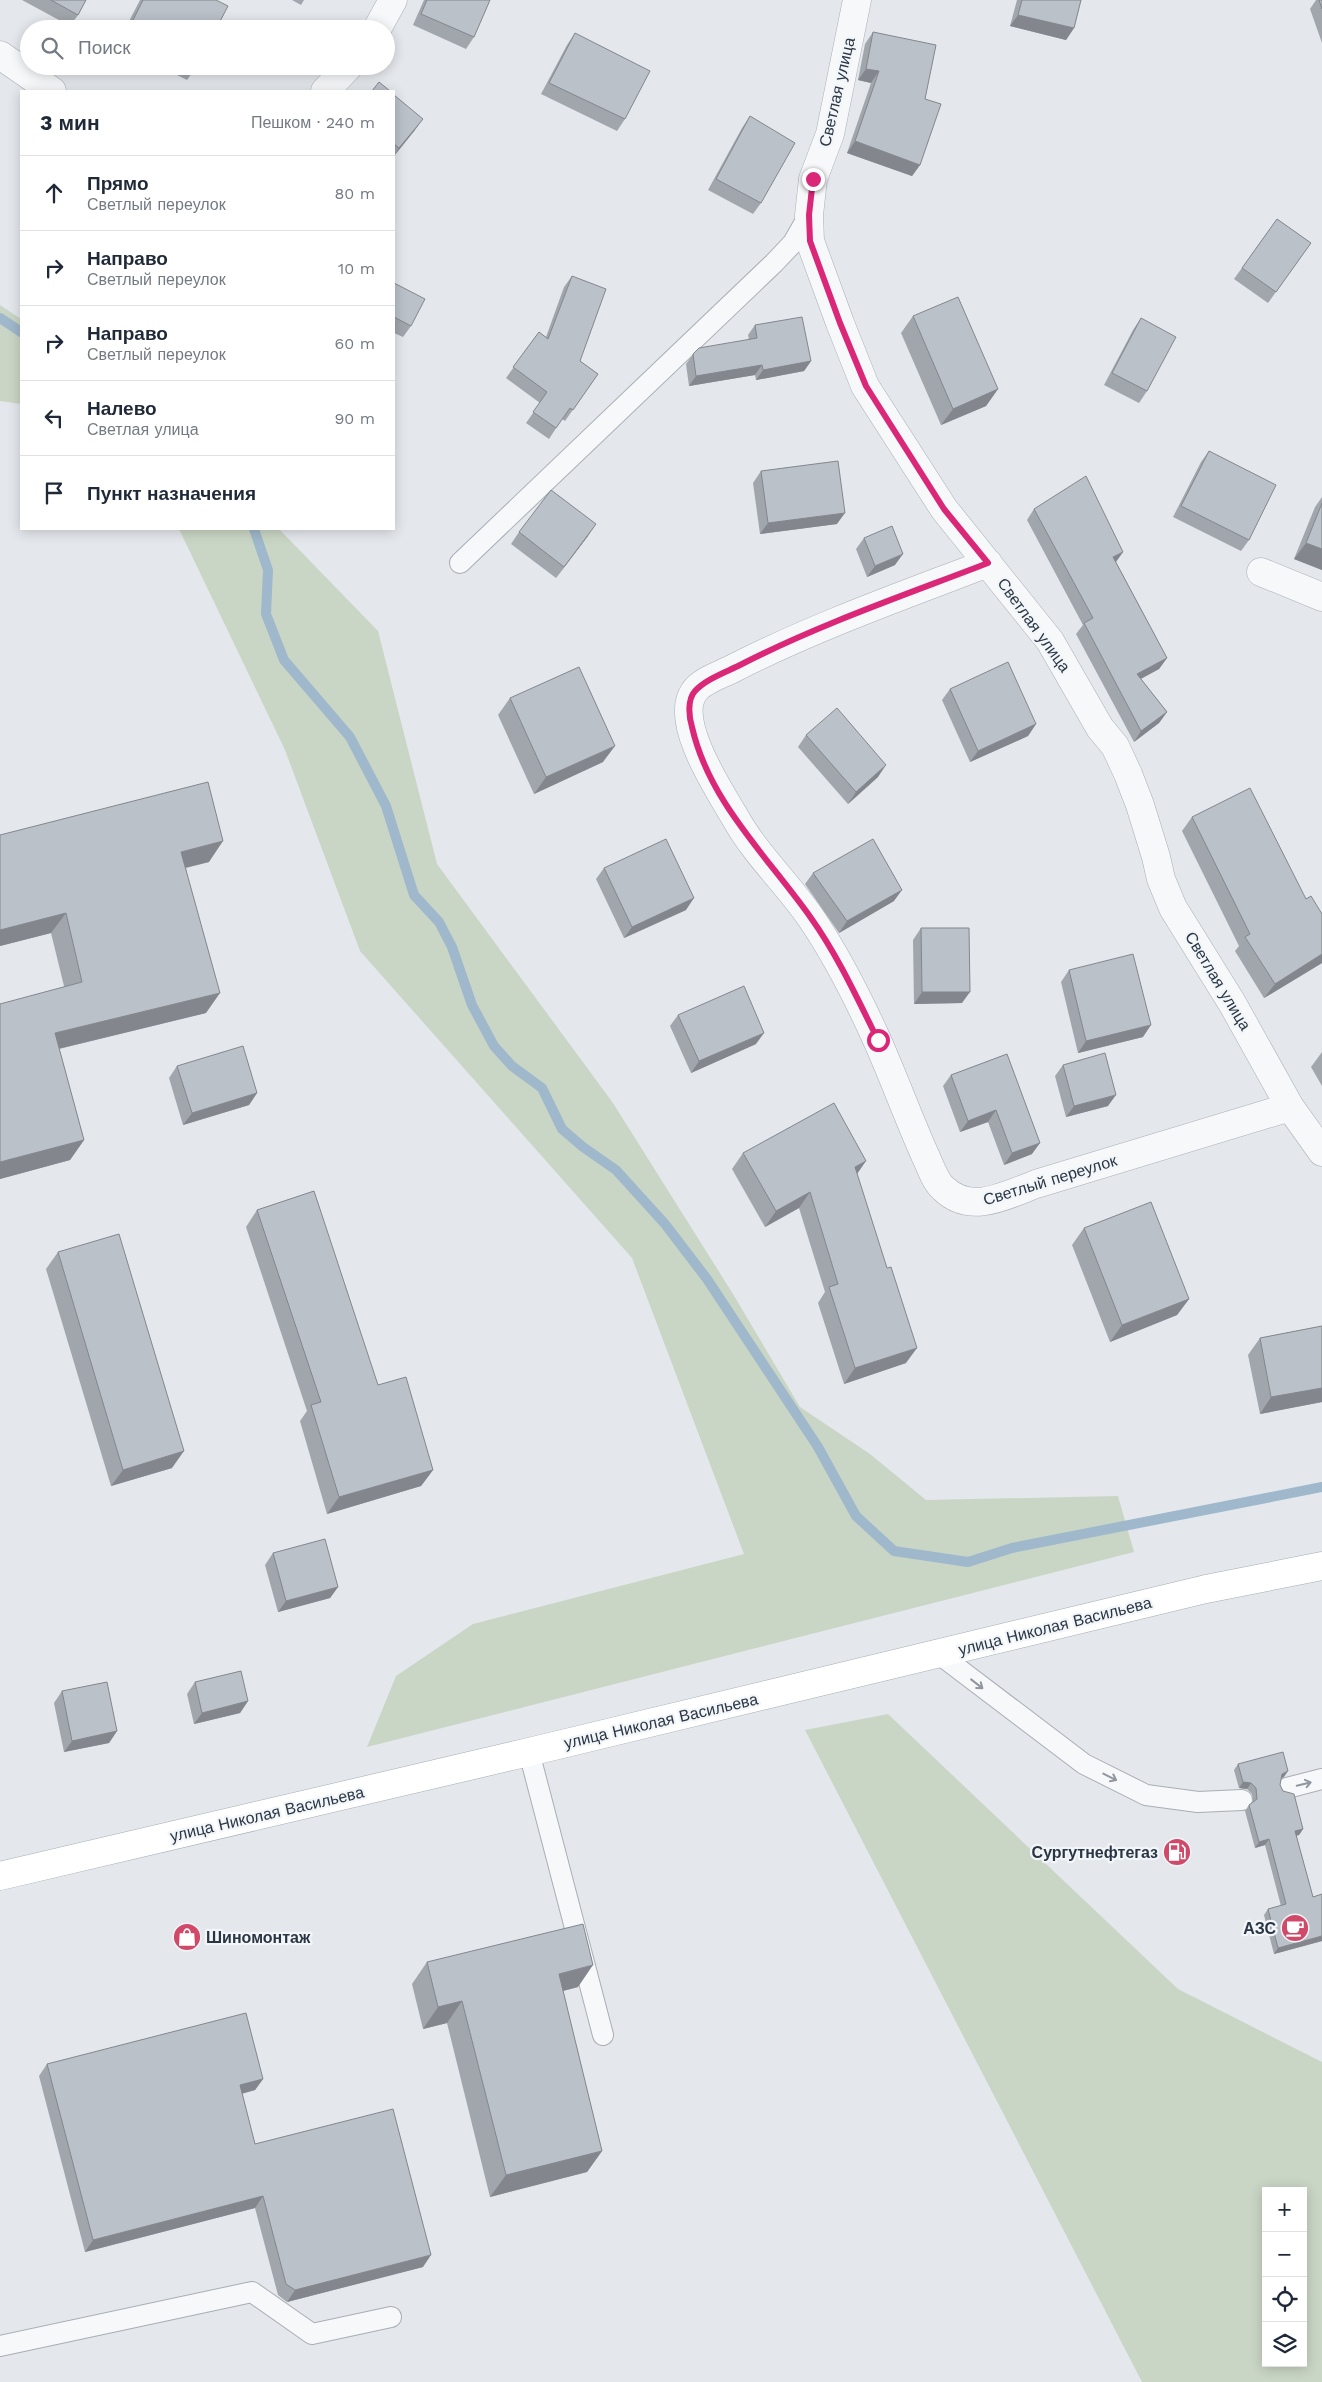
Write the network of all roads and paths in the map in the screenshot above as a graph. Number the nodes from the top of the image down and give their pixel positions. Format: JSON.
{"nodes":[{"id":1,"x":393,"y":0,"type":"edge"},
{"id":2,"x":857,"y":0,"type":"edge"},
{"id":3,"x":382,"y":20,"type":"edge"},
{"id":4,"x":0,"y":56,"type":"edge"},
{"id":5,"x":20,"y":69,"type":"edge"},
{"id":6,"x":28,"y":75,"type":"edge"},
{"id":7,"x":340,"y":75,"type":"edge"},
{"id":8,"x":51,"y":90,"type":"edge"},
{"id":9,"x":326,"y":90,"type":"edge"},
{"id":10,"x":809,"y":215,"type":"junction"},
{"id":11,"x":460,"y":563,"type":"dead end"},
{"id":12,"x":988,"y":563,"type":"junction"},
{"id":13,"x":1262,"y":572,"type":"dead end"},
{"id":14,"x":1322,"y":597,"type":"edge"},
{"id":15,"x":1290,"y":1107,"type":"junction"},
{"id":16,"x":1322,"y":1152,"type":"edge"},
{"id":17,"x":1322,"y":1566,"type":"edge"},
{"id":18,"x":939,"y":1654,"type":"junction"},
{"id":19,"x":529,"y":1752,"type":"junction"},
{"id":20,"x":1322,"y":1779,"type":"edge"},
{"id":21,"x":1287,"y":1788,"type":"dead end"},
{"id":22,"x":1242,"y":1800,"type":"dead end"},
{"id":23,"x":0,"y":1876,"type":"edge"},
{"id":24,"x":603,"y":2035,"type":"dead end"},
{"id":25,"x":391,"y":2317,"type":"dead end"},
{"id":26,"x":0,"y":2346,"type":"edge"}],
"edges":[{"from":1,"to":3,"type":"street"},
{"from":2,"to":10,"type":"street","name":"Светлая улица"},
{"from":4,"to":5,"type":"street"},
{"from":6,"to":8,"type":"street"},
{"from":7,"to":9,"type":"street"},
{"from":10,"to":11,"type":"lane"},
{"from":10,"to":12,"type":"street","name":"Светлая улица"},
{"from":12,"to":15,"type":"street","name":"Светлая улица"},
{"from":12,"to":15,"type":"street","name":"Светлый переулок"},
{"from":13,"to":14,"type":"street"},
{"from":15,"to":16,"type":"street","name":"Светлая улица"},
{"from":17,"to":18,"type":"main road","name":"улица Николая Васильева"},
{"from":18,"to":19,"type":"main road","name":"улица Николая Васильева"},
{"from":18,"to":22,"type":"lane","one_way":true},
{"from":19,"to":23,"type":"main road","name":"улица Николая Васильева"},
{"from":19,"to":24,"type":"lane"},
{"from":21,"to":20,"type":"lane","one_way":true},
{"from":25,"to":26,"type":"lane"}]}
